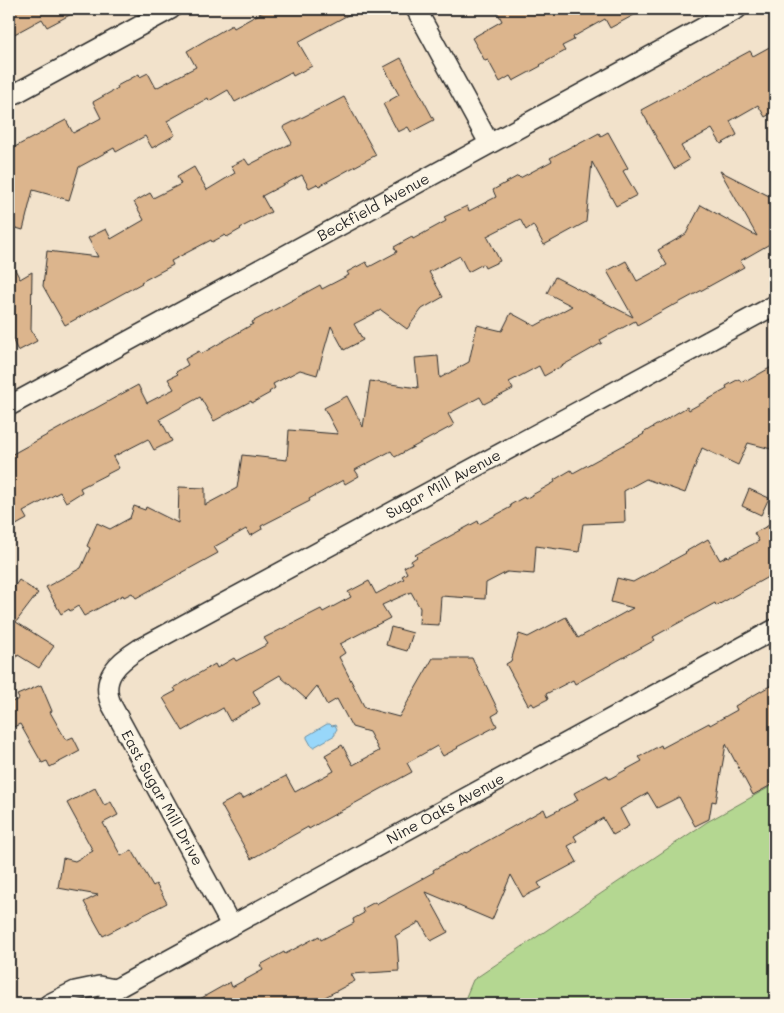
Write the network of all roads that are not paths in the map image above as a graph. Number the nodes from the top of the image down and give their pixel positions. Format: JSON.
{"nodes":[{"id":1,"x":171,"y":9,"type":"edge"},
{"id":2,"x":416,"y":9,"type":"edge"},
{"id":3,"x":737,"y":9,"type":"edge"},
{"id":4,"x":9,"y":97,"type":"edge"},
{"id":5,"x":489,"y":143,"type":"junction"},
{"id":6,"x":775,"y":305,"type":"edge"},
{"id":7,"x":9,"y":406,"type":"edge"},
{"id":8,"x":775,"y":629,"type":"edge"},
{"id":9,"x":115,"y":669,"type":"joint"},
{"id":10,"x":232,"y":925,"type":"junction"},
{"id":11,"x":111,"y":997,"type":"edge"},
{"id":12,"x":49,"y":1004,"type":"edge"}],
"edges":[{"from":1,"to":4,"type":"street"},
{"from":2,"to":5,"type":"street"},
{"from":3,"to":5,"type":"street","name":"Beckfield Avenue"},
{"from":5,"to":7,"type":"street","name":"Beckfield Avenue"},
{"from":6,"to":9,"type":"street","name":"Sugar Mill Avenue"},
{"from":8,"to":10,"type":"street","name":"Nine Oaks Avenue"},
{"from":9,"to":10,"type":"street","name":"East Sugar Mill Drive"},
{"from":10,"to":11,"type":"street","name":"Nine Oaks Avenue"},
{"from":11,"to":12,"type":"street","name":"Nine Oaks Avenue"}]}
